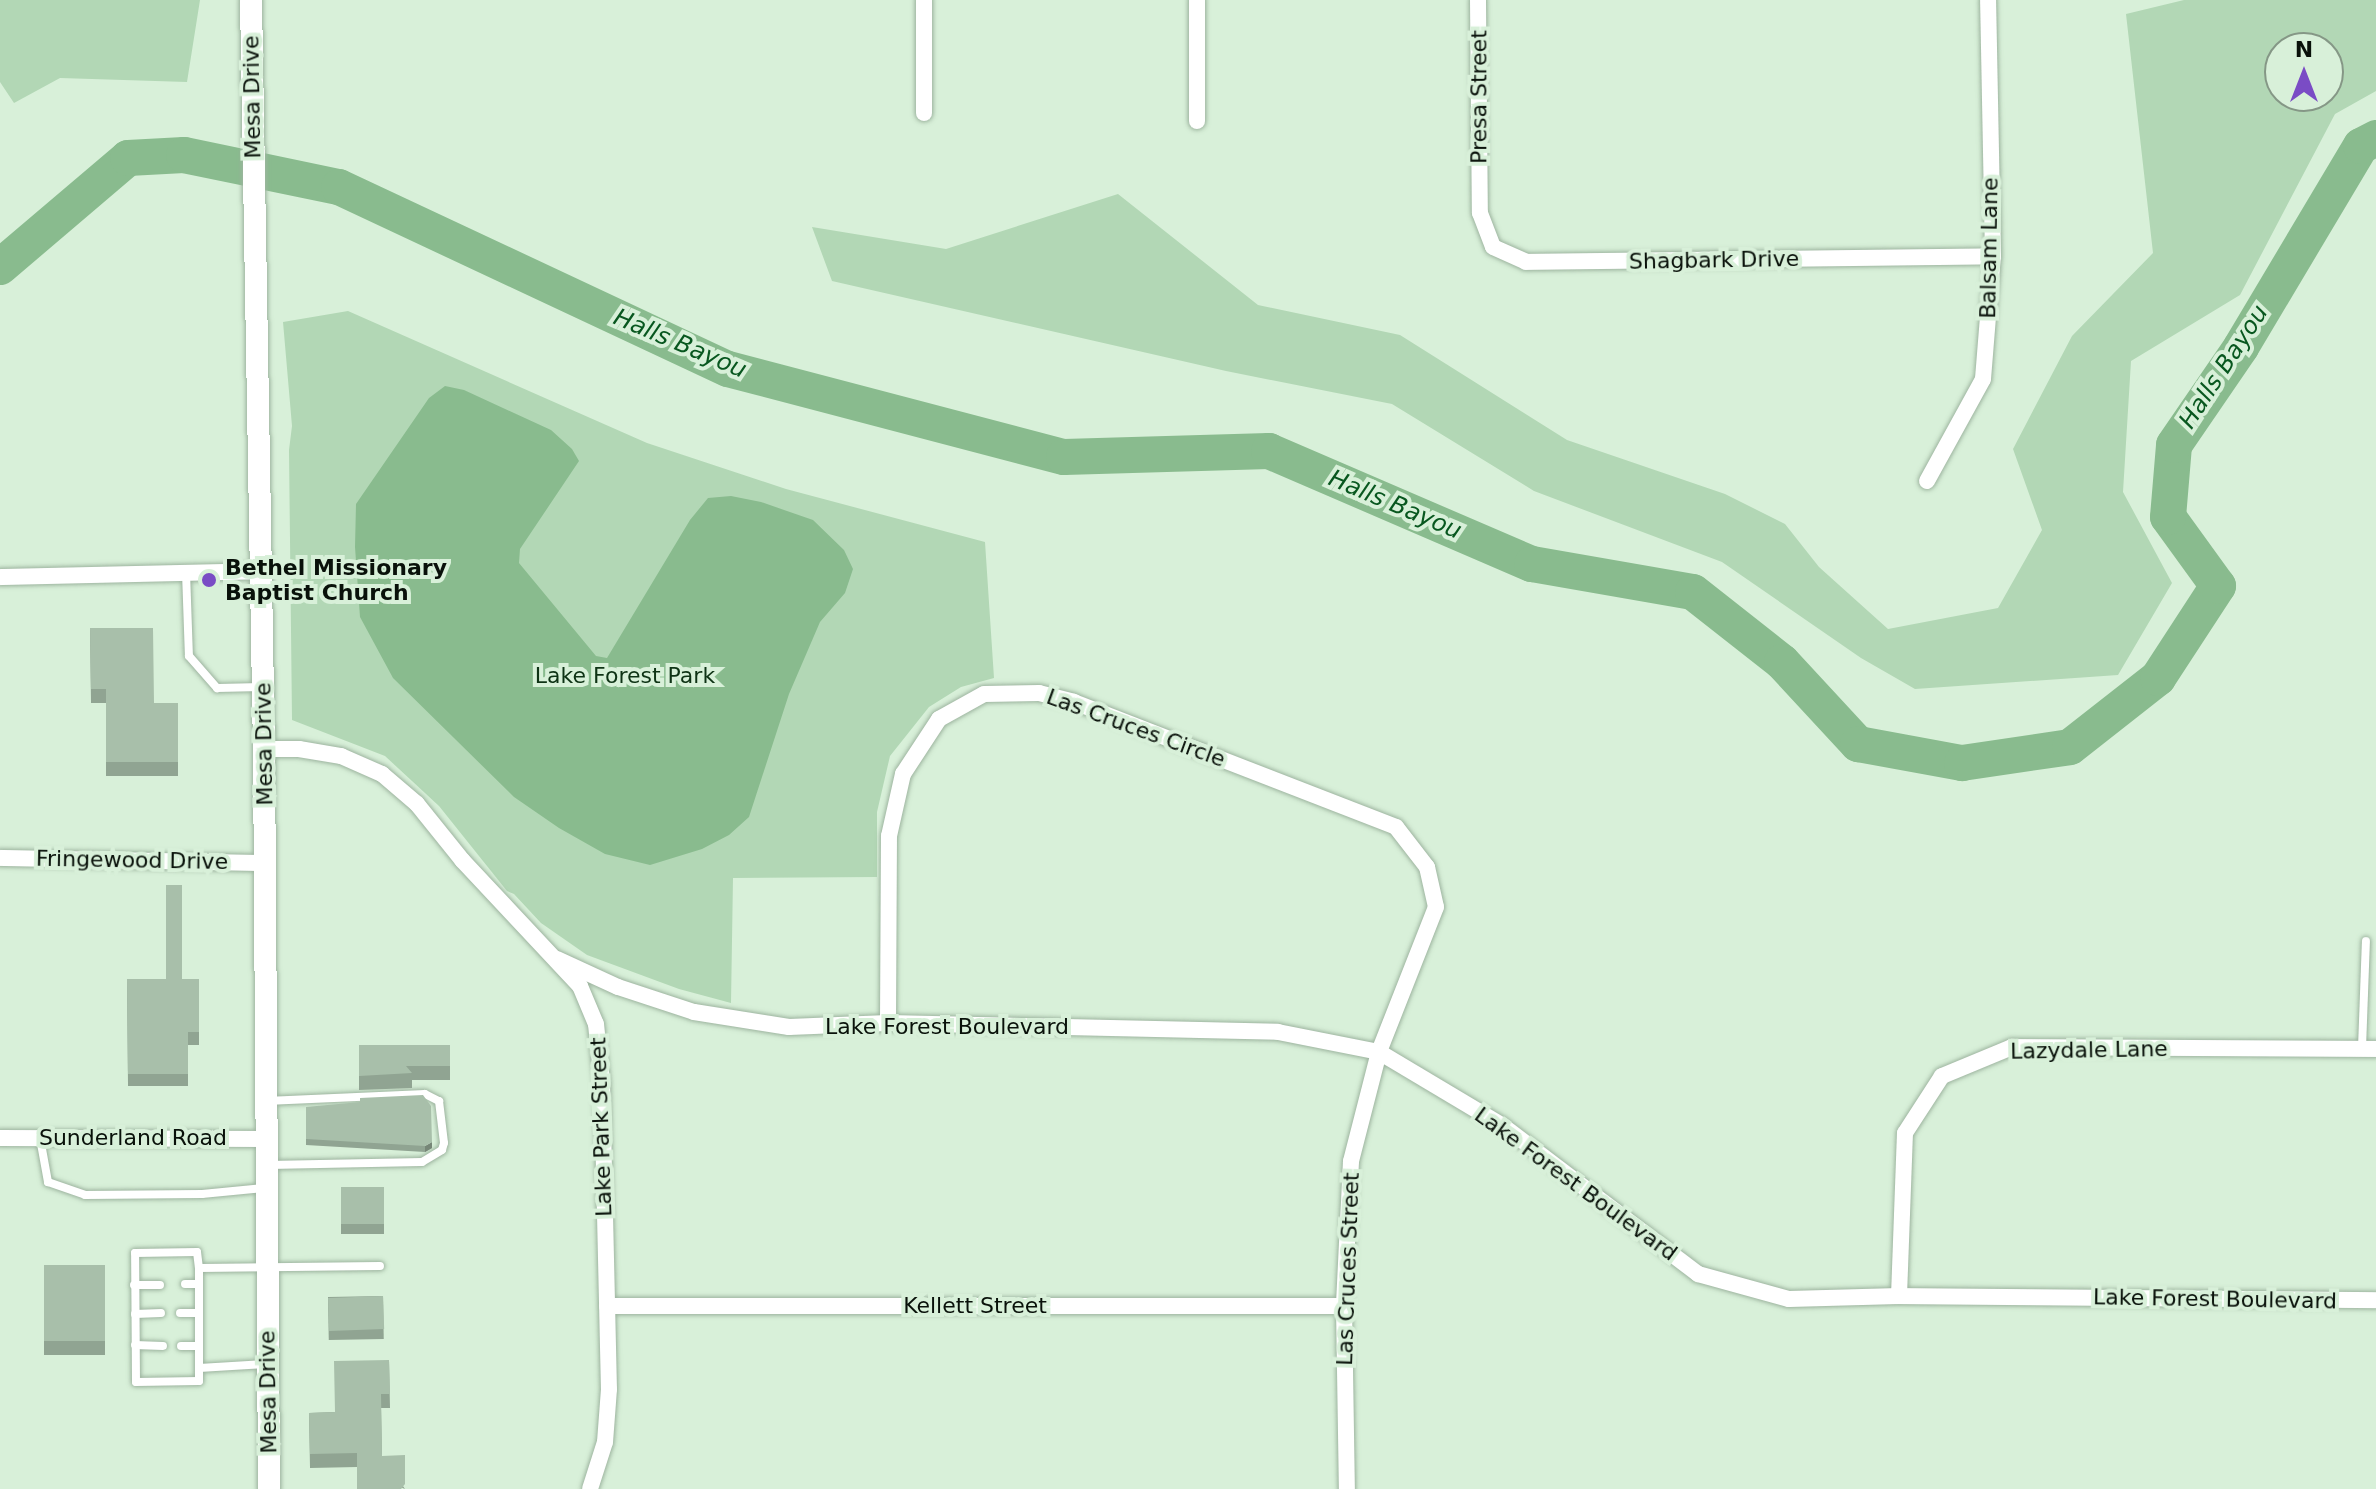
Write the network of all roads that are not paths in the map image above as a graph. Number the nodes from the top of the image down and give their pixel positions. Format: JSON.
{"nodes":[{"id":1,"x":251,"y":0,"type":"edge"},
{"id":2,"x":924,"y":0,"type":"edge"},
{"id":3,"x":1197,"y":0,"type":"edge"},
{"id":4,"x":1478,"y":0,"type":"edge"},
{"id":5,"x":1988,"y":0,"type":"edge"},
{"id":6,"x":924,"y":113,"type":"dead end"},
{"id":7,"x":1197,"y":121,"type":"dead end"},
{"id":8,"x":1480,"y":194,"type":"joint"},
{"id":9,"x":1993,"y":256,"type":"junction"},
{"id":10,"x":1927,"y":481,"type":"dead end"},
{"id":11,"x":260,"y":571,"type":"junction"},
{"id":12,"x":186,"y":572,"type":"junction"},
{"id":13,"x":0,"y":577,"type":"edge"},
{"id":14,"x":263,"y":687,"type":"junction"},
{"id":15,"x":264,"y":749,"type":"junction"},
{"id":16,"x":0,"y":858,"type":"edge"},
{"id":17,"x":264,"y":863,"type":"junction"},
{"id":18,"x":2366,"y":941,"type":"dead end"},
{"id":19,"x":557,"y":959,"type":"junction"},
{"id":20,"x":888,"y":1023,"type":"junction"},
{"id":21,"x":2369,"y":1049,"type":"edge"},
{"id":22,"x":1379,"y":1052,"type":"junction"},
{"id":23,"x":265,"y":1101,"type":"junction"},
{"id":24,"x":0,"y":1138,"type":"edge"},
{"id":25,"x":40,"y":1138,"type":"junction"},
{"id":26,"x":266,"y":1139,"type":"junction"},
{"id":27,"x":266,"y":1165,"type":"junction"},
{"id":28,"x":266,"y":1188,"type":"junction"},
{"id":29,"x":266,"y":1266,"type":"junction"},
{"id":30,"x":380,"y":1266,"type":"dead end"},
{"id":31,"x":199,"y":1268,"type":"junction"},
{"id":32,"x":185,"y":1284,"type":"dead end"},
{"id":33,"x":199,"y":1284,"type":"junction"},
{"id":34,"x":134,"y":1285,"type":"junction"},
{"id":35,"x":160,"y":1285,"type":"dead end"},
{"id":36,"x":1899,"y":1296,"type":"junction"},
{"id":37,"x":2376,"y":1300,"type":"edge"},
{"id":38,"x":607,"y":1306,"type":"junction"},
{"id":39,"x":1344,"y":1306,"type":"junction"},
{"id":40,"x":161,"y":1313,"type":"dead end"},
{"id":41,"x":180,"y":1313,"type":"dead end"},
{"id":42,"x":199,"y":1313,"type":"junction"},
{"id":43,"x":135,"y":1314,"type":"junction"},
{"id":44,"x":135,"y":1345,"type":"junction"},
{"id":45,"x":163,"y":1346,"type":"dead end"},
{"id":46,"x":181,"y":1346,"type":"dead end"},
{"id":47,"x":199,"y":1346,"type":"junction"},
{"id":48,"x":267,"y":1364,"type":"junction"},
{"id":49,"x":199,"y":1368,"type":"junction"},
{"id":50,"x":269,"y":1489,"type":"edge"},
{"id":51,"x":590,"y":1489,"type":"edge"},
{"id":52,"x":1347,"y":1489,"type":"edge"}],
"edges":[{"from":1,"to":11,"type":"main road","name":"Mesa Drive"},
{"from":2,"to":6,"type":"street"},
{"from":3,"to":7,"type":"street"},
{"from":4,"to":8,"type":"street","name":"Presa Street"},
{"from":5,"to":9,"type":"street","name":"Balsam Lane"},
{"from":8,"to":9,"type":"street","name":"Shagbark Drive"},
{"from":9,"to":10,"type":"street","name":"Balsam Lane"},
{"from":11,"to":12,"type":"street"},
{"from":11,"to":14,"type":"main road","name":"Mesa Drive"},
{"from":12,"to":13,"type":"street"},
{"from":12,"to":14,"type":"lane"},
{"from":14,"to":15,"type":"main road","name":"Mesa Drive"},
{"from":15,"to":17,"type":"main road","name":"Mesa Drive"},
{"from":15,"to":19,"type":"street","name":"Lake Park Street"},
{"from":16,"to":17,"type":"street","name":"Fringewood Drive"},
{"from":17,"to":23,"type":"main road","name":"Mesa Drive"},
{"from":18,"to":21,"type":"lane"},
{"from":19,"to":20,"type":"street","name":"Lake Forest Boulevard"},
{"from":19,"to":38,"type":"street","name":"Lake Park Street"},
{"from":20,"to":22,"type":"street","name":"Lake Forest Boulevard"},
{"from":20,"to":22,"type":"street","name":"Las Cruces Circle"},
{"from":21,"to":36,"type":"street","name":"Lazydale Lane"},
{"from":22,"to":36,"type":"street","name":"Lake Forest Boulevard"},
{"from":22,"to":39,"type":"street","name":"Las Cruces Street"},
{"from":23,"to":26,"type":"main road","name":"Mesa Drive"},
{"from":23,"to":27,"type":"lane"},
{"from":24,"to":25,"type":"street","name":"Sunderland Road"},
{"from":25,"to":26,"type":"street","name":"Sunderland Road"},
{"from":25,"to":28,"type":"lane"},
{"from":26,"to":27,"type":"main road","name":"Mesa Drive"},
{"from":27,"to":28,"type":"main road","name":"Mesa Drive"},
{"from":28,"to":29,"type":"main road","name":"Mesa Drive"},
{"from":29,"to":30,"type":"lane"},
{"from":29,"to":31,"type":"lane"},
{"from":29,"to":48,"type":"main road","name":"Mesa Drive"},
{"from":31,"to":33,"type":"lane"},
{"from":31,"to":34,"type":"lane"},
{"from":32,"to":33,"type":"lane"},
{"from":33,"to":42,"type":"lane"},
{"from":34,"to":35,"type":"lane"},
{"from":34,"to":43,"type":"lane"},
{"from":36,"to":37,"type":"street","name":"Lake Forest Boulevard"},
{"from":38,"to":39,"type":"street","name":"Kellett Street"},
{"from":38,"to":51,"type":"street","name":"Lake Park Street"},
{"from":39,"to":52,"type":"street","name":"Las Cruces Street"},
{"from":40,"to":43,"type":"lane"},
{"from":41,"to":42,"type":"lane"},
{"from":42,"to":47,"type":"lane"},
{"from":43,"to":44,"type":"lane"},
{"from":44,"to":45,"type":"lane"},
{"from":44,"to":49,"type":"lane"},
{"from":46,"to":47,"type":"lane"},
{"from":47,"to":49,"type":"lane"},
{"from":48,"to":49,"type":"lane"},
{"from":48,"to":50,"type":"main road","name":"Mesa Drive"}]}
